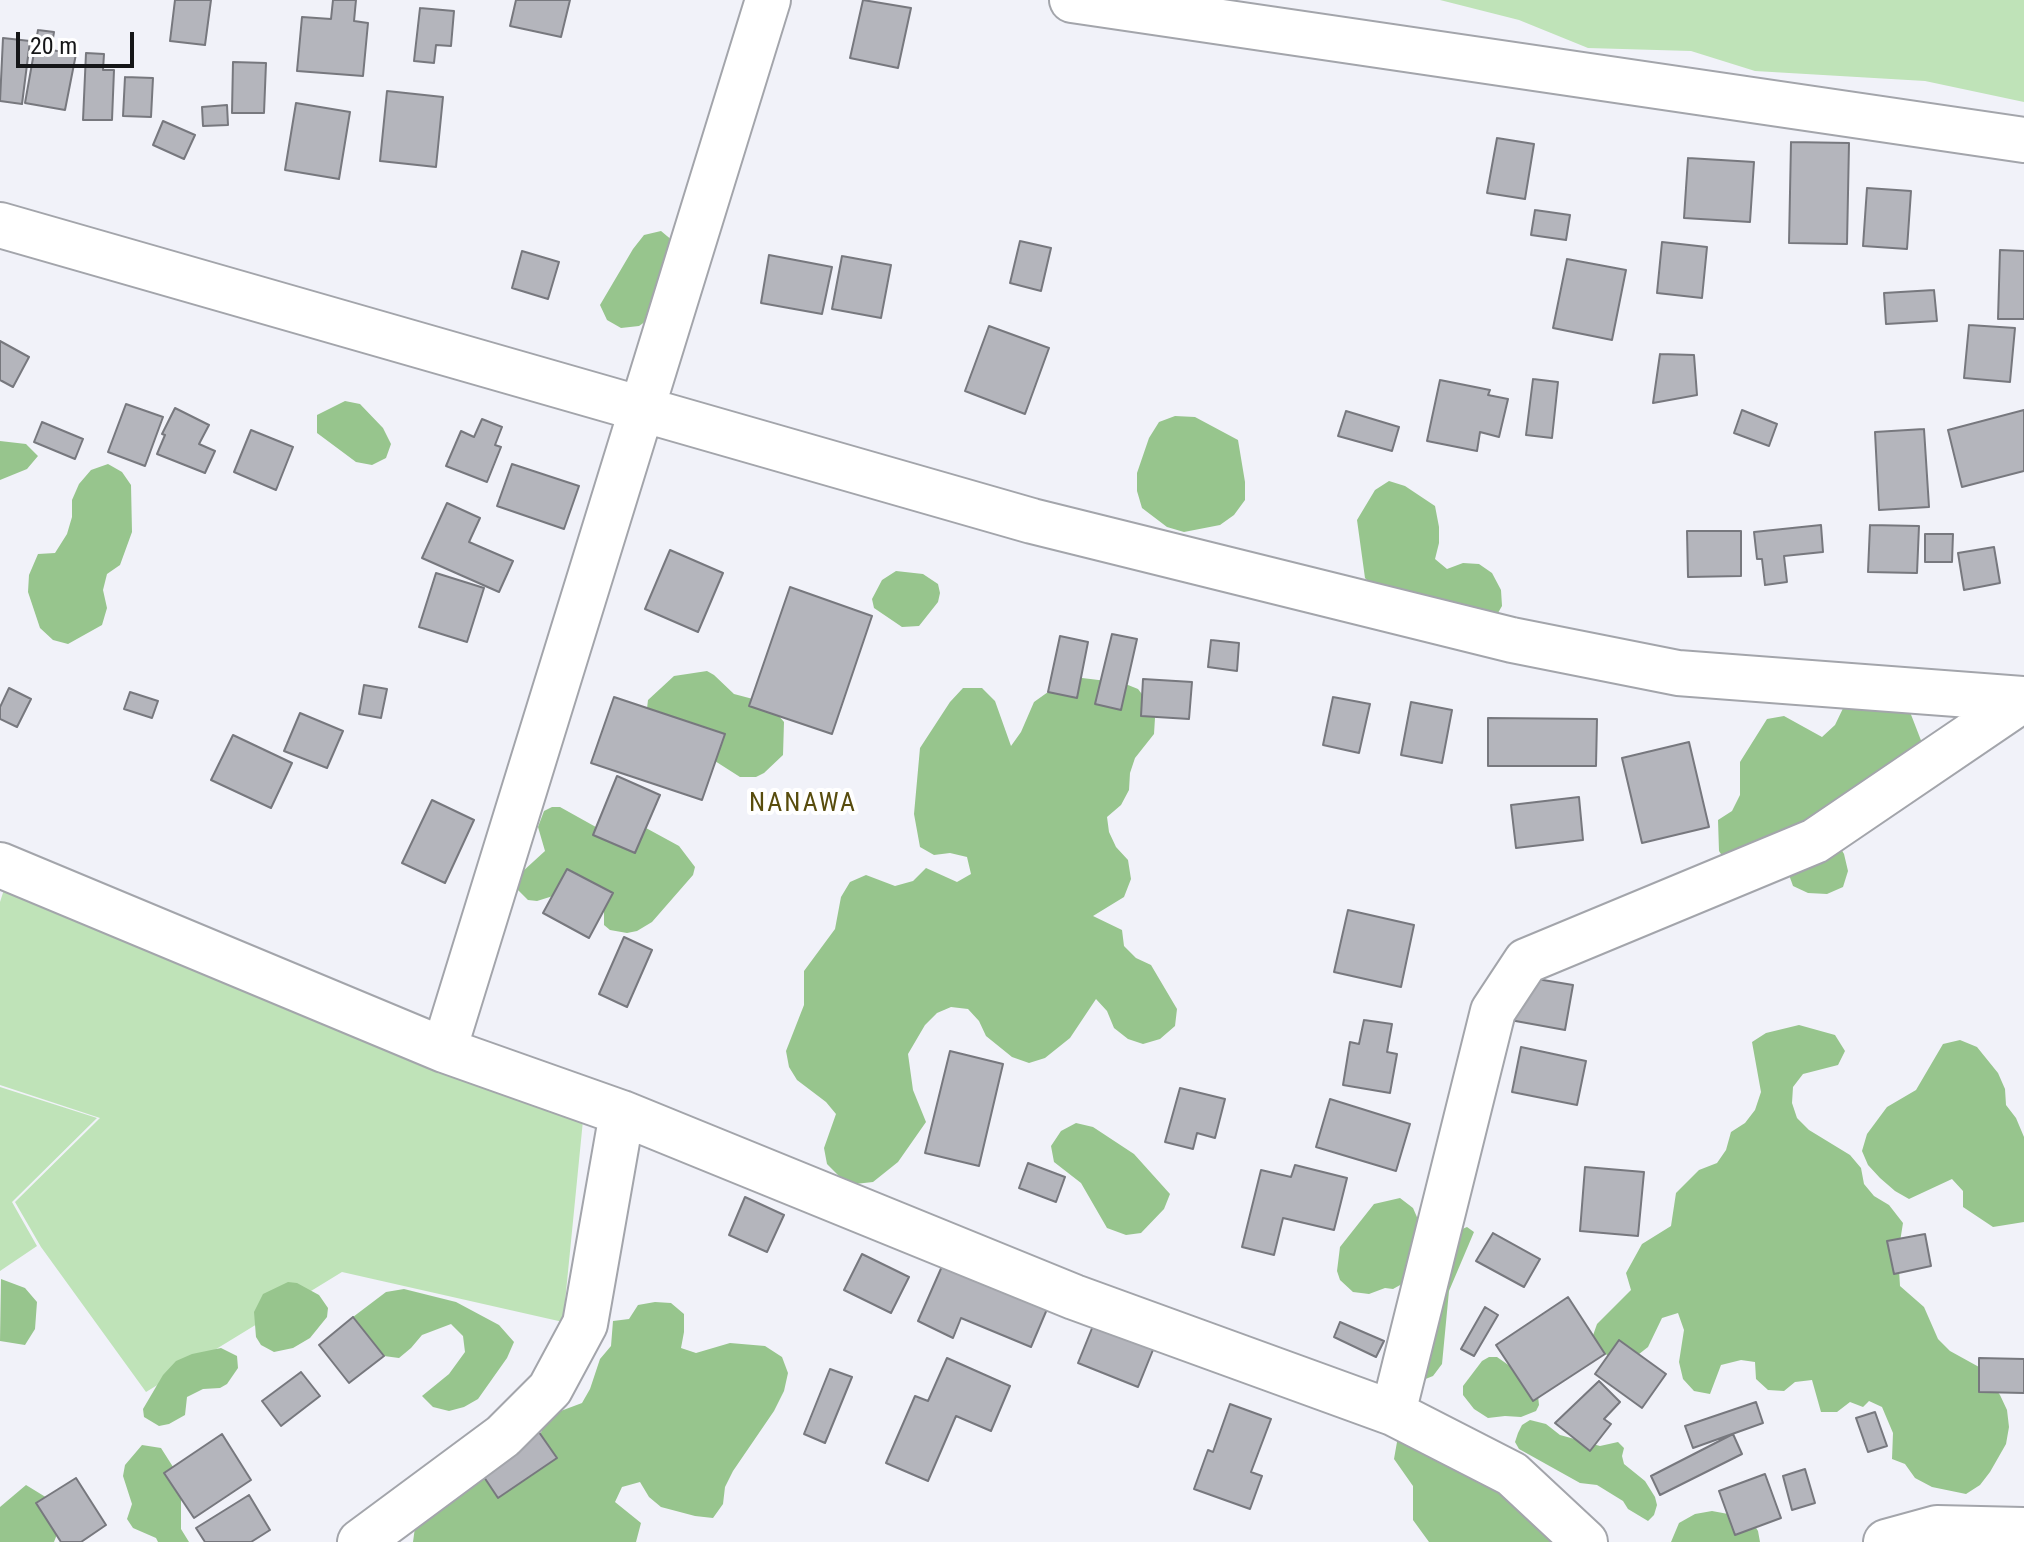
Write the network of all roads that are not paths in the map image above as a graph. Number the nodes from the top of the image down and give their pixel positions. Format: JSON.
{"nodes":[{"id":1,"x":768,"y":0,"type":"edge"},
{"id":2,"x":1072,"y":0,"type":"edge"},
{"id":3,"x":2024,"y":140,"type":"edge"},
{"id":4,"x":0,"y":225,"type":"edge"},
{"id":5,"x":642,"y":410,"type":"junction"},
{"id":6,"x":2023,"y":699,"type":"edge"},
{"id":7,"x":0,"y":865,"type":"edge"},
{"id":8,"x":444,"y":1050,"type":"junction"},
{"id":9,"x":622,"y":1113,"type":"junction"},
{"id":10,"x":1393,"y":1413,"type":"junction"},
{"id":11,"x":2024,"y":1530,"type":"edge"},
{"id":12,"x":360,"y":1542,"type":"edge"},
{"id":13,"x":1585,"y":1542,"type":"edge"},
{"id":14,"x":1886,"y":1542,"type":"edge"}],
"edges":[{"from":1,"to":5,"type":"street"},
{"from":2,"to":3,"type":"street"},
{"from":4,"to":5,"type":"street"},
{"from":5,"to":6,"type":"street"},
{"from":5,"to":8,"type":"street"},
{"from":6,"to":10,"type":"street"},
{"from":7,"to":8,"type":"street"},
{"from":8,"to":9,"type":"street"},
{"from":9,"to":10,"type":"street"},
{"from":9,"to":12,"type":"street"},
{"from":10,"to":13,"type":"street"},
{"from":11,"to":14,"type":"street"}]}
